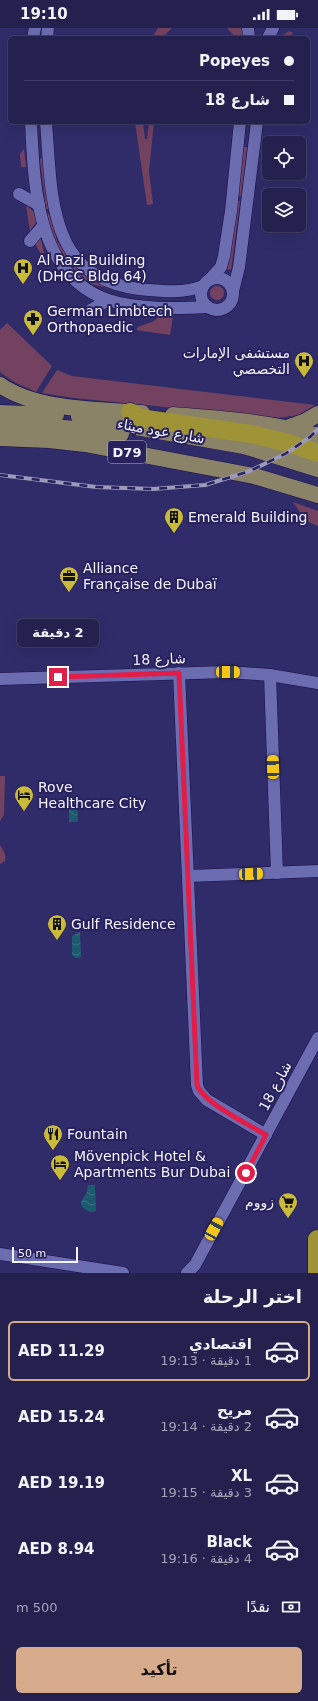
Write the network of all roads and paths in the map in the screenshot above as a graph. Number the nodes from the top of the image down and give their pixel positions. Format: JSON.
{"nodes":[{"id":1,"x":31,"y":124,"type":"edge"},
{"id":2,"x":40,"y":124,"type":"edge"},
{"id":3,"x":46,"y":124,"type":"edge"},
{"id":4,"x":240,"y":124,"type":"edge"},
{"id":5,"x":254,"y":125,"type":"edge"},
{"id":6,"x":49,"y":160,"type":"junction"},
{"id":7,"x":19,"y":194,"type":"dead end"},
{"id":8,"x":39,"y":205,"type":"junction"},
{"id":9,"x":43,"y":226,"type":"junction"},
{"id":10,"x":30,"y":241,"type":"dead end"},
{"id":11,"x":207,"y":282,"type":"junction"},
{"id":12,"x":232,"y":291,"type":"junction"},
{"id":13,"x":108,"y":300,"type":"junction"},
{"id":14,"x":207,"y":307,"type":"junction"},
{"id":15,"x":91,"y":310,"type":"dead end"},
{"id":16,"x":0,"y":385,"type":"edge"},
{"id":17,"x":130,"y":412,"type":"joint"},
{"id":18,"x":0,"y":413,"type":"edge"},
{"id":19,"x":318,"y":414,"type":"edge"},
{"id":20,"x":0,"y":424,"type":"edge"},
{"id":21,"x":144,"y":429,"type":"junction"},
{"id":22,"x":287,"y":435,"type":"junction"},
{"id":23,"x":318,"y":436,"type":"edge"},
{"id":24,"x":0,"y":438,"type":"edge"},
{"id":25,"x":49,"y":440,"type":"junction"},
{"id":26,"x":0,"y":449,"type":"edge"},
{"id":27,"x":318,"y":453,"type":"edge"},
{"id":28,"x":318,"y":469,"type":"edge"},
{"id":29,"x":318,"y":495,"type":"edge"},
{"id":30,"x":179,"y":673,"type":"junction"},
{"id":31,"x":270,"y":675,"type":"junction"},
{"id":32,"x":0,"y":679,"type":"edge"},
{"id":33,"x":318,"y":683,"type":"edge"},
{"id":34,"x":318,"y":871,"type":"edge"},
{"id":35,"x":277,"y":873,"type":"junction"},
{"id":36,"x":188,"y":876,"type":"junction"},
{"id":37,"x":318,"y":1038,"type":"edge"},
{"id":38,"x":266,"y":1135,"type":"junction"},
{"id":39,"x":317,"y":1239,"type":"dead end"},
{"id":40,"x":1,"y":1253,"type":"edge"},
{"id":41,"x":123,"y":1273,"type":"edge"},
{"id":42,"x":187,"y":1273,"type":"edge"},
{"id":43,"x":318,"y":1273,"type":"edge"}],
"edges":[{"from":1,"to":8,"type":"street"},
{"from":2,"to":6,"type":"street"},
{"from":3,"to":6,"type":"street"},
{"from":4,"to":11,"type":"street"},
{"from":5,"to":12,"type":"street"},
{"from":6,"to":11,"type":"street"},
{"from":7,"to":8,"type":"street"},
{"from":8,"to":9,"type":"street"},
{"from":9,"to":10,"type":"street"},
{"from":9,"to":13,"type":"street"},
{"from":11,"to":12,"type":"street"},
{"from":11,"to":14,"type":"street"},
{"from":12,"to":14,"type":"street"},
{"from":13,"to":14,"type":"street"},
{"from":13,"to":15,"type":"street"},
{"from":16,"to":17,"type":"main road"},
{"from":17,"to":22,"type":"highway"},
{"from":18,"to":21,"type":"main road","name":"شارع عود ميثاء","number":"D79"},
{"from":19,"to":22,"type":"main road"},
{"from":20,"to":21,"type":"main road"},
{"from":21,"to":28,"type":"main road","name":"شارع عود ميثاء","number":"D79"},
{"from":22,"to":23,"type":"main road"},
{"from":22,"to":27,"type":"highway"},
{"from":24,"to":25,"type":"main road","name":"شارع عود ميثاء","number":"D79"},
{"from":25,"to":26,"type":"main road"},
{"from":25,"to":29,"type":"main road","name":"شارع عود ميثاء","number":"D79"},
{"from":30,"to":31,"type":"street","name":"شارع 18"},
{"from":30,"to":32,"type":"street","name":"شارع 18"},
{"from":30,"to":36,"type":"street"},
{"from":31,"to":33,"type":"street","name":"شارع 18"},
{"from":31,"to":35,"type":"street"},
{"from":34,"to":35,"type":"street"},
{"from":35,"to":36,"type":"street"},
{"from":36,"to":38,"type":"street"},
{"from":37,"to":38,"type":"street","name":"شارع 18"},
{"from":38,"to":42,"type":"street","name":"شارع 18"},
{"from":39,"to":43,"type":"highway"},
{"from":40,"to":41,"type":"street"}]}
